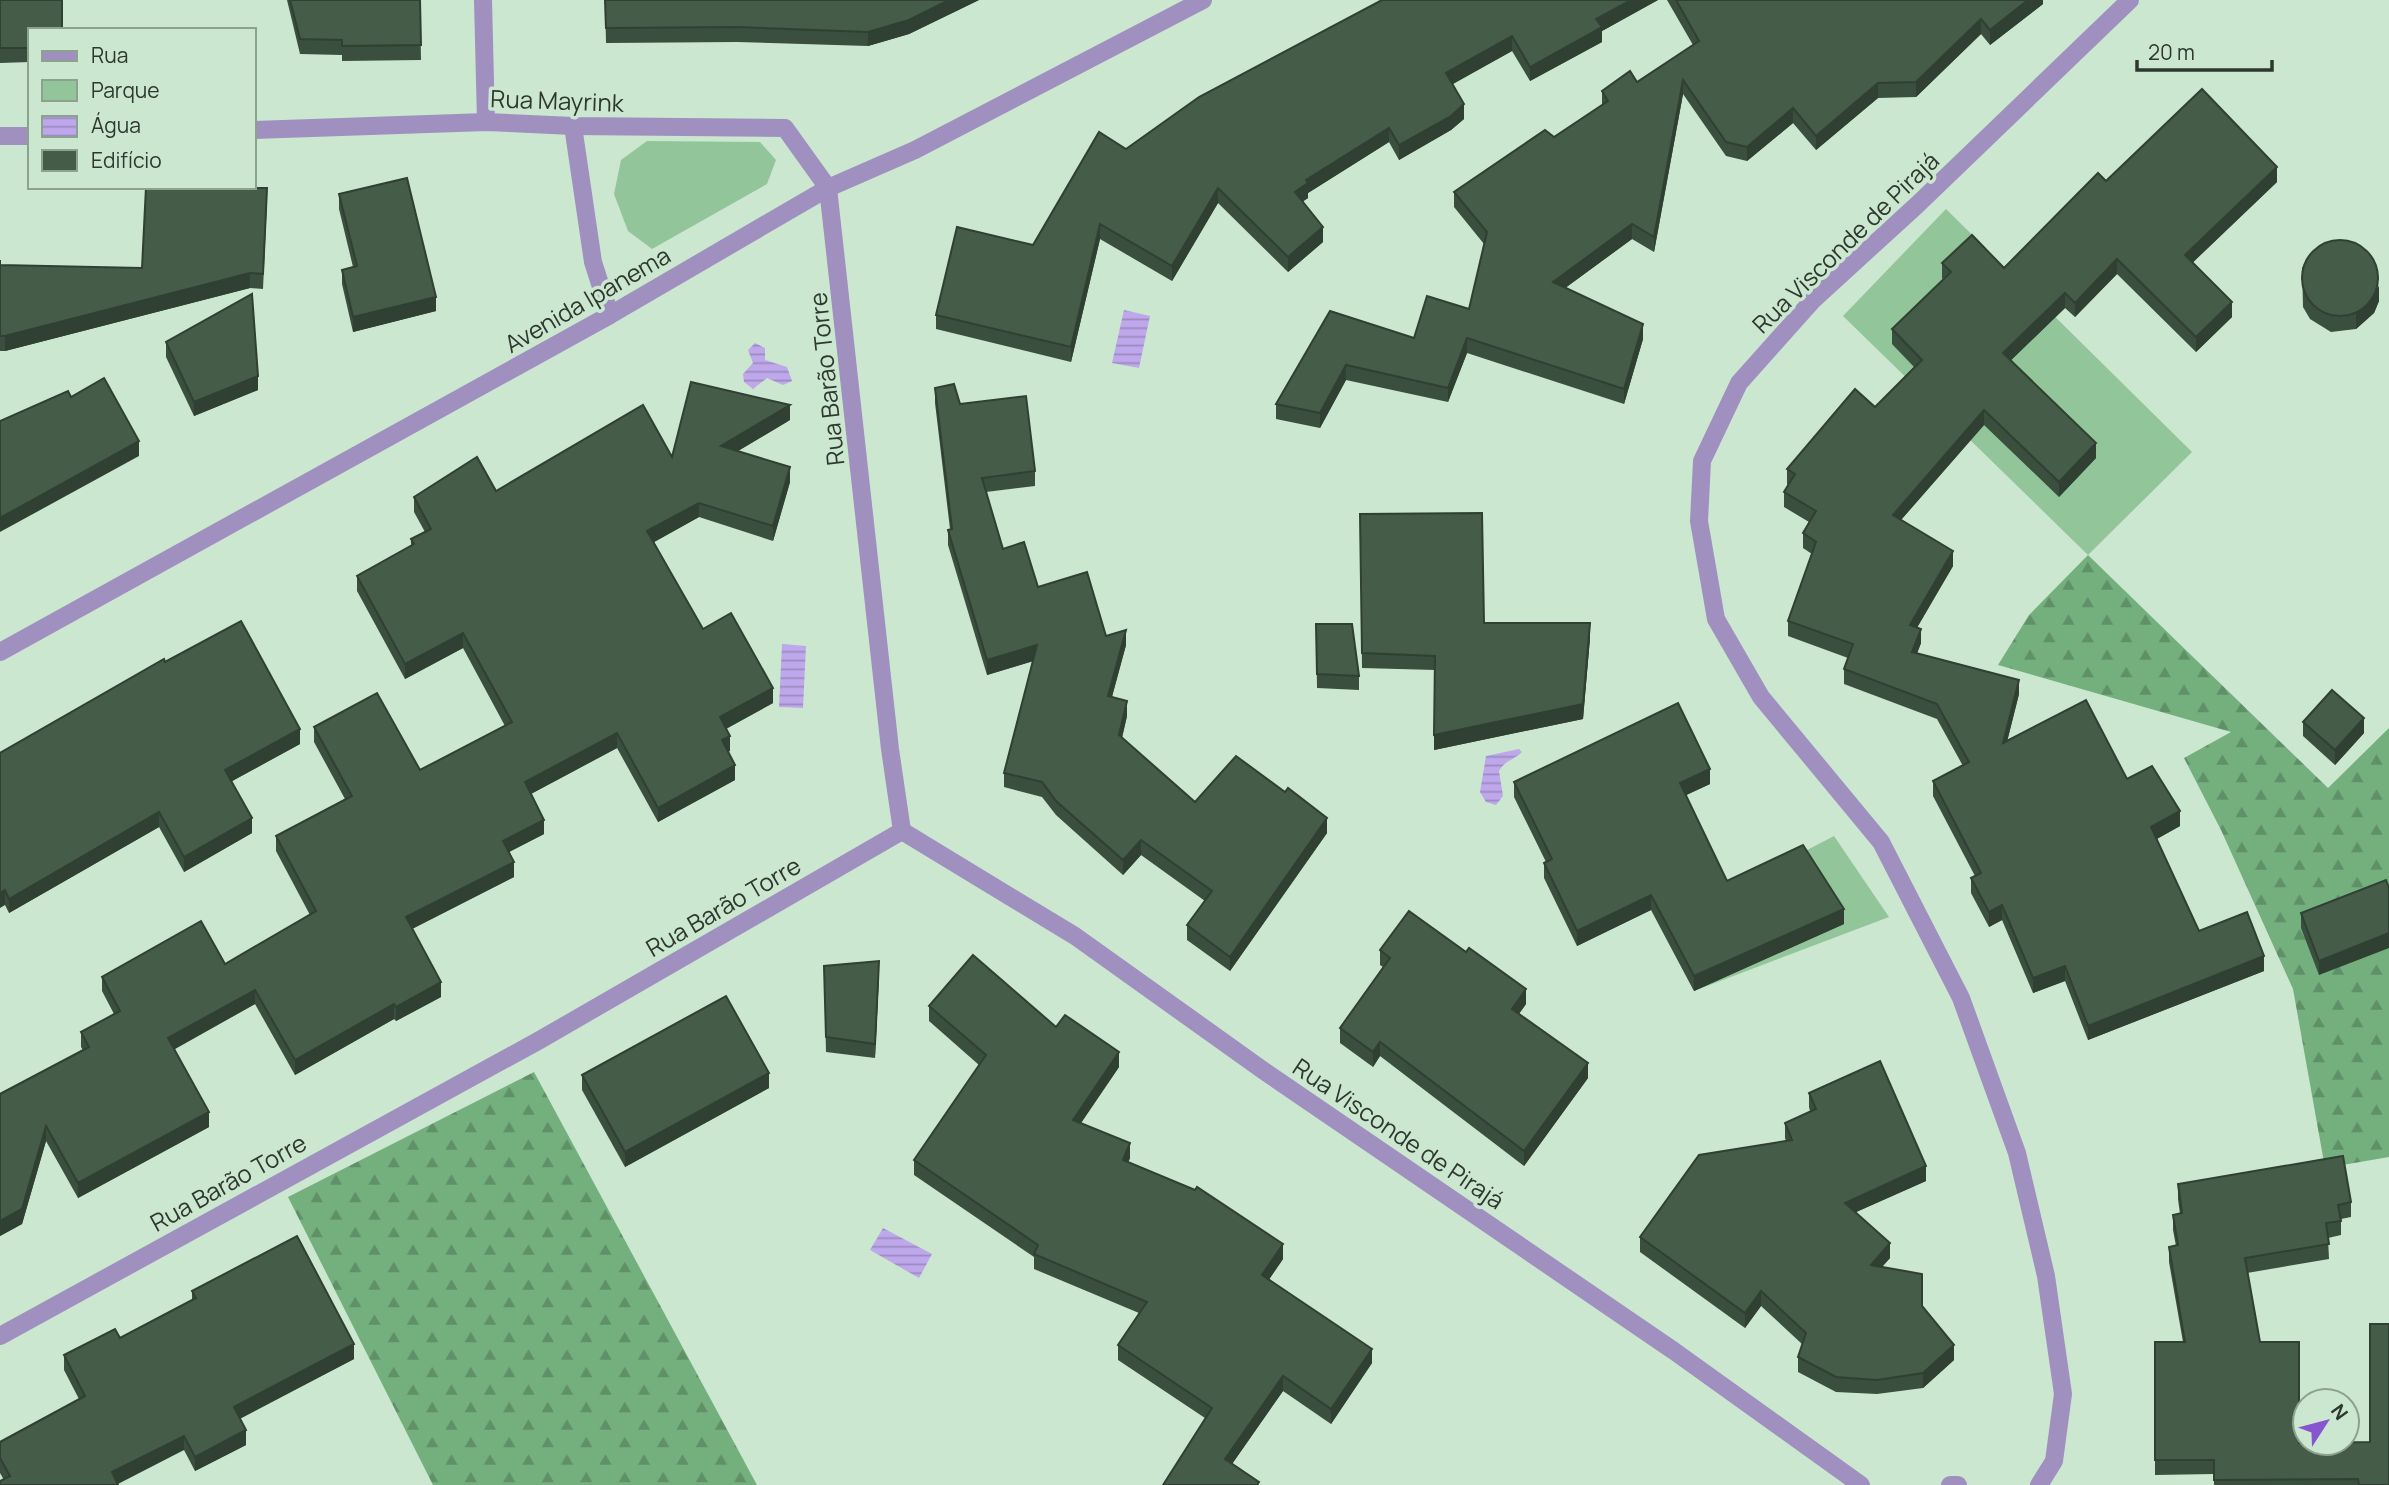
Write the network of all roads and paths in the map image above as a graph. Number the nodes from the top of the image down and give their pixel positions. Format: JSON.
{"nodes":[{"id":1,"x":483,"y":0,"type":"edge"},
{"id":2,"x":1203,"y":0,"type":"edge"},
{"id":3,"x":2130,"y":0,"type":"edge"},
{"id":4,"x":486,"y":122,"type":"junction"},
{"id":5,"x":573,"y":127,"type":"junction"},
{"id":6,"x":256,"y":130,"type":"edge"},
{"id":7,"x":0,"y":136,"type":"edge"},
{"id":8,"x":28,"y":136,"type":"edge"},
{"id":9,"x":828,"y":188,"type":"junction"},
{"id":10,"x":610,"y":315,"type":"junction"},
{"id":11,"x":0,"y":652,"type":"edge"},
{"id":12,"x":902,"y":831,"type":"junction"},
{"id":13,"x":0,"y":1336,"type":"edge"},
{"id":14,"x":1861,"y":1485,"type":"edge"},
{"id":15,"x":1951,"y":1485,"type":"edge"},
{"id":16,"x":1958,"y":1485,"type":"edge"},
{"id":17,"x":2039,"y":1485,"type":"edge"}],
"edges":[{"from":1,"to":4,"type":"street"},
{"from":2,"to":9,"type":"street","name":"Avenida Ipanema"},
{"from":3,"to":17,"type":"street","name":"Rua Visconde de Pirajá"},
{"from":4,"to":5,"type":"street","name":"Rua Mayrink"},
{"from":4,"to":6,"type":"street","name":"Rua Mayrink"},
{"from":5,"to":9,"type":"street","name":"Rua Mayrink"},
{"from":5,"to":10,"type":"street"},
{"from":7,"to":8,"type":"street"},
{"from":9,"to":10,"type":"street","name":"Avenida Ipanema"},
{"from":9,"to":12,"type":"street","name":"Rua Barão Torre"},
{"from":10,"to":11,"type":"street","name":"Avenida Ipanema"},
{"from":12,"to":13,"type":"street","name":"Rua Barão Torre"},
{"from":12,"to":14,"type":"street","name":"Rua Visconde de Pirajá"},
{"from":15,"to":16,"type":"street"}]}
